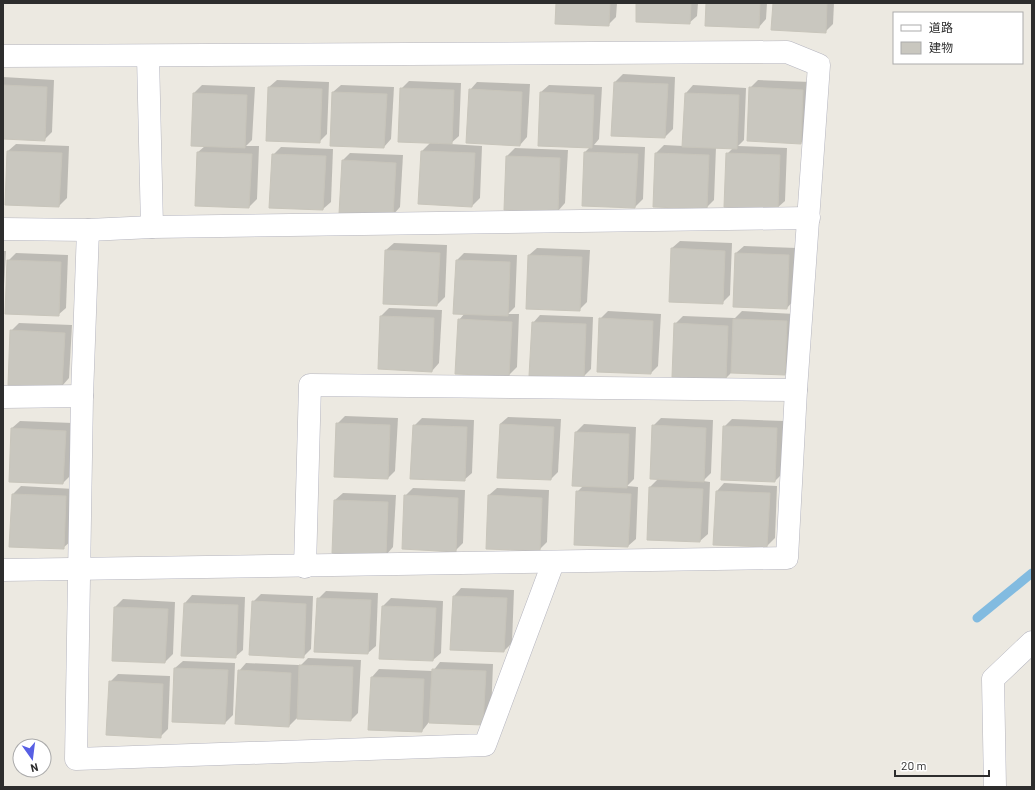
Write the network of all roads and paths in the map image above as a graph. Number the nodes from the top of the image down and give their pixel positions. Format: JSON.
{"nodes":[{"id":1,"x":3,"y":56,"type":"edge"},
{"id":2,"x":148,"y":56,"type":"junction"},
{"id":3,"x":808,"y":218,"type":"junction"},
{"id":4,"x":152,"y":227,"type":"junction"},
{"id":5,"x":3,"y":229,"type":"edge"},
{"id":6,"x":88,"y":230,"type":"junction"},
{"id":7,"x":796,"y":390,"type":"junction"},
{"id":8,"x":82,"y":396,"type":"junction"},
{"id":9,"x":3,"y":397,"type":"edge"},
{"id":10,"x":553,"y":563,"type":"junction"},
{"id":11,"x":305,"y":567,"type":"junction"},
{"id":12,"x":80,"y":569,"type":"junction"},
{"id":13,"x":3,"y":570,"type":"edge"},
{"id":14,"x":1032,"y":642,"type":"edge"},
{"id":15,"x":995,"y":787,"type":"edge"}],
"edges":[{"from":1,"to":2,"type":"street"},
{"from":2,"to":3,"type":"street"},
{"from":2,"to":4,"type":"street"},
{"from":3,"to":4,"type":"street"},
{"from":3,"to":7,"type":"street"},
{"from":4,"to":6,"type":"street"},
{"from":5,"to":6,"type":"street"},
{"from":6,"to":8,"type":"street"},
{"from":7,"to":10,"type":"street"},
{"from":7,"to":11,"type":"street"},
{"from":8,"to":9,"type":"street"},
{"from":8,"to":12,"type":"street"},
{"from":10,"to":11,"type":"street"},
{"from":10,"to":12,"type":"street"},
{"from":11,"to":12,"type":"street"},
{"from":12,"to":13,"type":"street"},
{"from":14,"to":15,"type":"street"}]}
